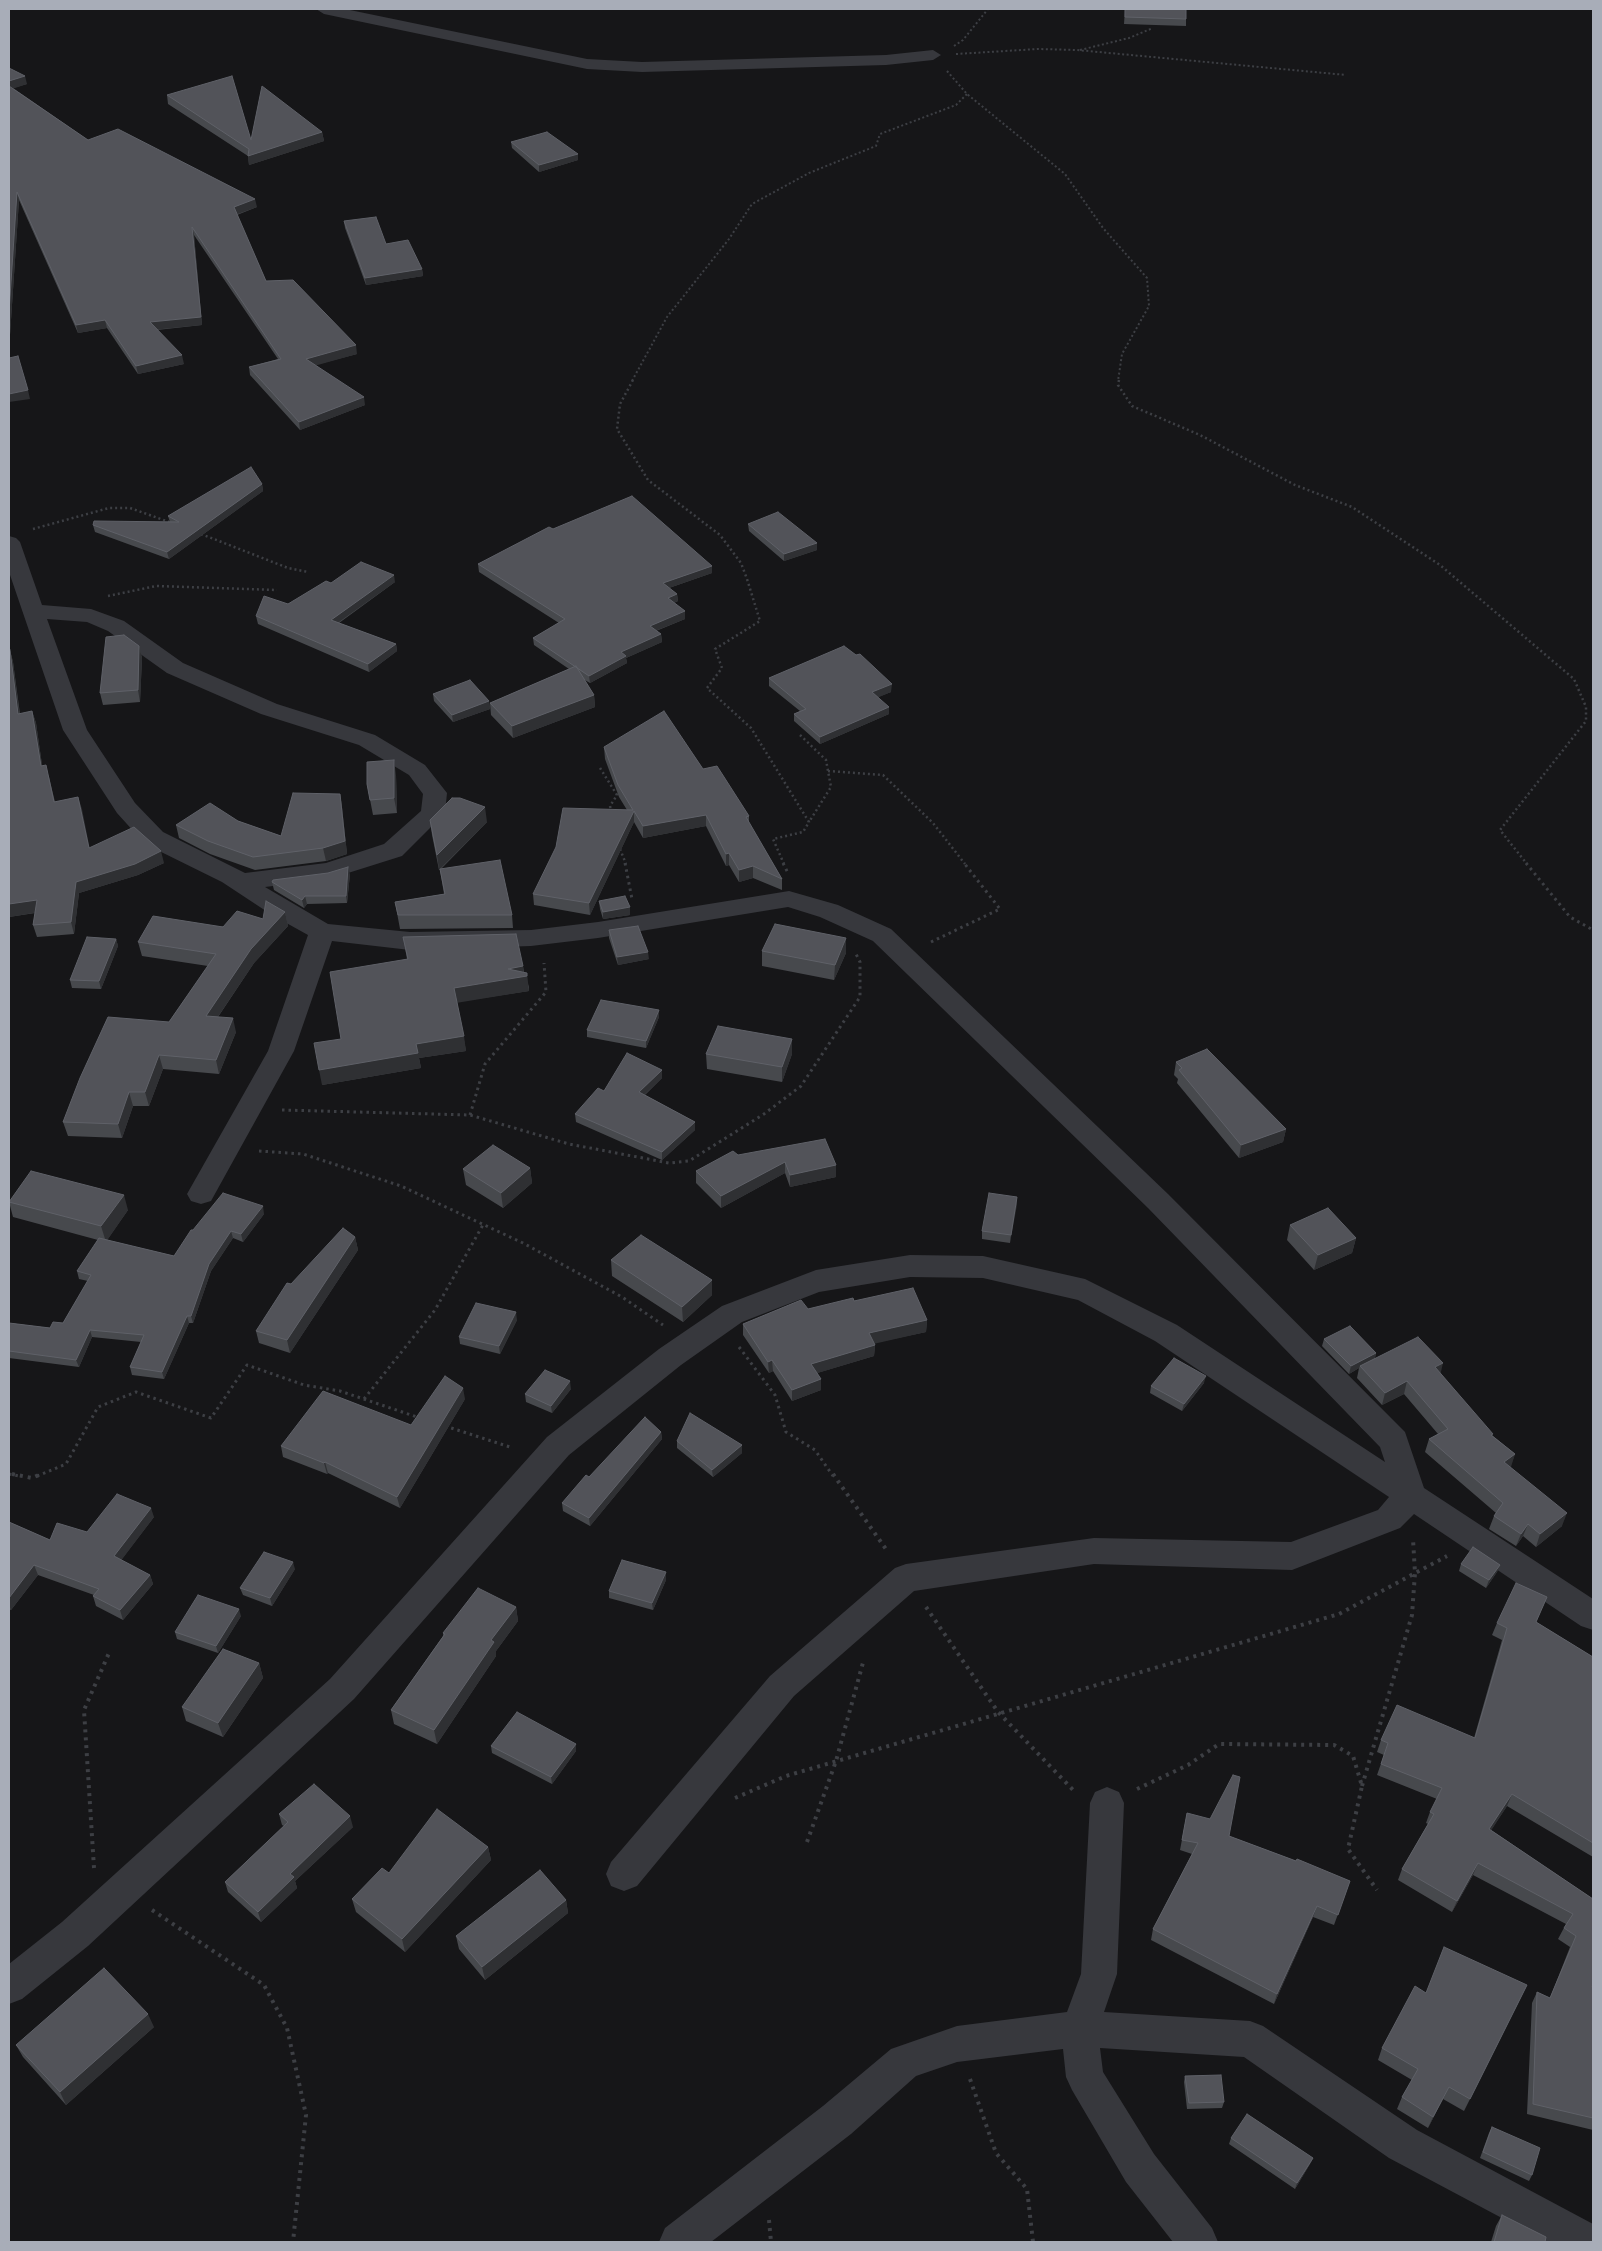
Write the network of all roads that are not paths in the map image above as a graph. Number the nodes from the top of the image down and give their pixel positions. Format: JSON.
{"nodes":[{"id":1,"x":324,"y":9,"type":"edge"},
{"id":2,"x":933,"y":55,"type":"road end"},
{"id":3,"x":18,"y":536,"type":"edge"},
{"id":4,"x":33,"y":611,"type":"junction"},
{"id":5,"x":241,"y":882,"type":"junction"},
{"id":6,"x":322,"y":932,"type":"junction"},
{"id":7,"x":201,"y":1194,"type":"dead end"},
{"id":8,"x":1411,"y":1495,"type":"junction"},
{"id":9,"x":1593,"y":1616,"type":"edge"},
{"id":10,"x":1107,"y":1803,"type":"road end"},
{"id":11,"x":624,"y":1874,"type":"dead end"},
{"id":12,"x":9,"y":1986,"type":"edge"},
{"id":13,"x":1079,"y":2029,"type":"junction"},
{"id":14,"x":679,"y":2242,"type":"edge"},
{"id":15,"x":1198,"y":2242,"type":"edge"},
{"id":16,"x":1586,"y":2242,"type":"edge"}],
"edges":[{"from":1,"to":2,"type":"street"},
{"from":3,"to":4,"type":"street"},
{"from":4,"to":5,"type":"street"},
{"from":4,"to":5,"type":"street"},
{"from":5,"to":6,"type":"street"},
{"from":6,"to":7,"type":"street"},
{"from":6,"to":8,"type":"street"},
{"from":8,"to":9,"type":"street"},
{"from":8,"to":11,"type":"street"},
{"from":8,"to":12,"type":"street"},
{"from":10,"to":13,"type":"street"},
{"from":13,"to":14,"type":"street"},
{"from":13,"to":15,"type":"street"},
{"from":13,"to":16,"type":"street"}]}
